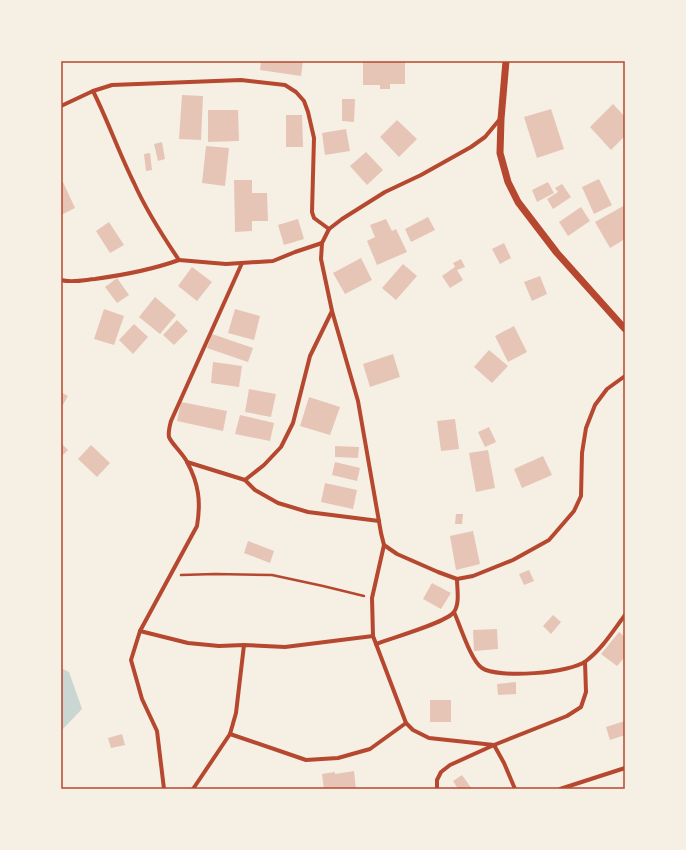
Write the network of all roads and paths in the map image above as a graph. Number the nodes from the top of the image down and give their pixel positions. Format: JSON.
{"nodes":[{"id":1,"x":506,"y":61,"type":"edge"},
{"id":2,"x":93,"y":91,"type":"junction"},
{"id":3,"x":61,"y":106,"type":"edge"},
{"id":4,"x":500,"y":119,"type":"junction"},
{"id":5,"x":329,"y":229,"type":"junction"},
{"id":6,"x":322,"y":244,"type":"junction"},
{"id":7,"x":179,"y":260,"type":"junction"},
{"id":8,"x":242,"y":263,"type":"junction"},
{"id":9,"x":61,"y":280,"type":"edge"},
{"id":10,"x":332,"y":311,"type":"junction"},
{"id":11,"x":625,"y":329,"type":"edge"},
{"id":12,"x":625,"y":376,"type":"edge"},
{"id":13,"x":187,"y":462,"type":"junction"},
{"id":14,"x":245,"y":480,"type":"junction"},
{"id":15,"x":379,"y":521,"type":"junction"},
{"id":16,"x":384,"y":545,"type":"junction"},
{"id":17,"x":169,"y":576,"type":"junction"},
{"id":18,"x":457,"y":579,"type":"junction"},
{"id":19,"x":372,"y":598,"type":"junction"},
{"id":20,"x":454,"y":612,"type":"junction"},
{"id":21,"x":625,"y":615,"type":"edge"},
{"id":22,"x":140,"y":631,"type":"junction"},
{"id":23,"x":373,"y":636,"type":"junction"},
{"id":24,"x":376,"y":644,"type":"junction"},
{"id":25,"x":244,"y":645,"type":"junction"},
{"id":26,"x":585,"y":662,"type":"junction"},
{"id":27,"x":406,"y":723,"type":"junction"},
{"id":28,"x":230,"y":734,"type":"junction"},
{"id":29,"x":494,"y":745,"type":"junction"},
{"id":30,"x":625,"y":768,"type":"edge"},
{"id":31,"x":164,"y":789,"type":"edge"},
{"id":32,"x":193,"y":789,"type":"edge"},
{"id":33,"x":437,"y":789,"type":"edge"},
{"id":34,"x":515,"y":789,"type":"edge"},
{"id":35,"x":560,"y":789,"type":"edge"}],
"edges":[{"from":1,"to":4,"type":"street"},
{"from":2,"to":3,"type":"street"},
{"from":2,"to":5,"type":"street"},
{"from":2,"to":7,"type":"street"},
{"from":4,"to":5,"type":"street"},
{"from":4,"to":11,"type":"street"},
{"from":5,"to":6,"type":"street"},
{"from":6,"to":8,"type":"street"},
{"from":6,"to":10,"type":"street"},
{"from":7,"to":8,"type":"street"},
{"from":7,"to":9,"type":"street"},
{"from":8,"to":13,"type":"street"},
{"from":10,"to":14,"type":"street"},
{"from":10,"to":15,"type":"street"},
{"from":12,"to":18,"type":"street"},
{"from":13,"to":14,"type":"street"},
{"from":13,"to":17,"type":"street"},
{"from":14,"to":15,"type":"street"},
{"from":15,"to":16,"type":"street"},
{"from":16,"to":18,"type":"street"},
{"from":16,"to":19,"type":"street"},
{"from":17,"to":19,"type":"path"},
{"from":17,"to":22,"type":"street"},
{"from":18,"to":20,"type":"street"},
{"from":19,"to":23,"type":"street"},
{"from":20,"to":24,"type":"street"},
{"from":20,"to":26,"type":"street"},
{"from":21,"to":26,"type":"street"},
{"from":22,"to":25,"type":"street"},
{"from":22,"to":31,"type":"street"},
{"from":23,"to":24,"type":"street"},
{"from":23,"to":25,"type":"street"},
{"from":24,"to":27,"type":"street"},
{"from":25,"to":28,"type":"street"},
{"from":26,"to":29,"type":"street"},
{"from":27,"to":28,"type":"street"},
{"from":27,"to":29,"type":"street"},
{"from":28,"to":32,"type":"street"},
{"from":29,"to":33,"type":"street"},
{"from":29,"to":34,"type":"street"},
{"from":30,"to":35,"type":"street"}]}
